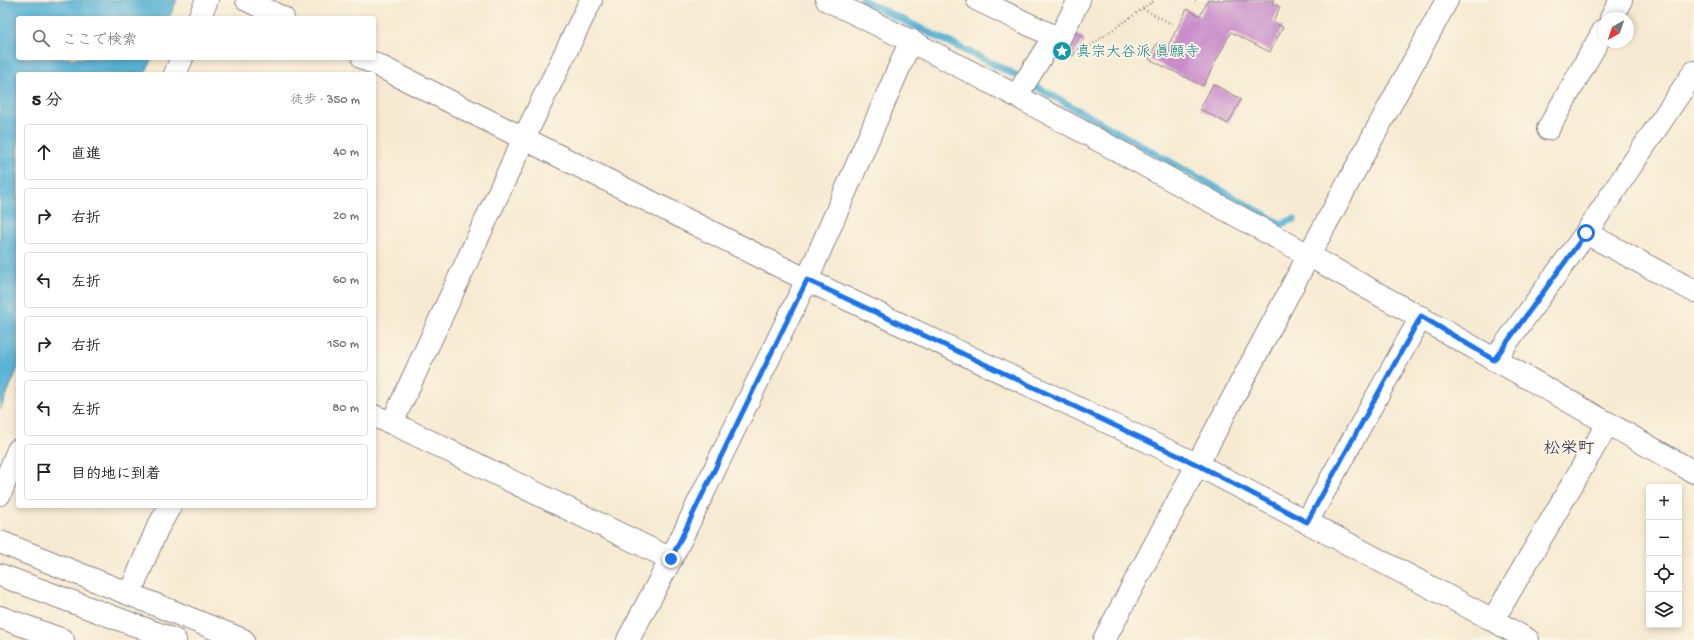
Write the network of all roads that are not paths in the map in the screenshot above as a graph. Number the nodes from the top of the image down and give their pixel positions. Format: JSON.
{"nodes":[{"id":1,"x":207,"y":0,"type":"edge"},
{"id":2,"x":247,"y":0,"type":"edge"},
{"id":3,"x":591,"y":0,"type":"edge"},
{"id":4,"x":827,"y":0,"type":"edge"},
{"id":5,"x":978,"y":0,"type":"edge"},
{"id":6,"x":1079,"y":0,"type":"edge"},
{"id":7,"x":1621,"y":0,"type":"edge"},
{"id":8,"x":1444,"y":1,"type":"edge"},
{"id":9,"x":1614,"y":12,"type":"edge"},
{"id":10,"x":200,"y":16,"type":"edge"},
{"id":11,"x":279,"y":16,"type":"edge"},
{"id":12,"x":911,"y":40,"type":"junction"},
{"id":13,"x":1598,"y":41,"type":"edge"},
{"id":14,"x":1069,"y":43,"type":"junction"},
{"id":15,"x":181,"y":60,"type":"edge"},
{"id":16,"x":367,"y":60,"type":"edge"},
{"id":17,"x":176,"y":72,"type":"edge"},
{"id":18,"x":1694,"y":72,"type":"edge"},
{"id":19,"x":1017,"y":95,"type":"junction"},
{"id":20,"x":1548,"y":129,"type":"dead end"},
{"id":21,"x":524,"y":138,"type":"junction"},
{"id":22,"x":1586,"y":233,"type":"junction"},
{"id":23,"x":1308,"y":255,"type":"junction"},
{"id":24,"x":807,"y":280,"type":"junction"},
{"id":25,"x":1693,"y":288,"type":"edge"},
{"id":26,"x":1421,"y":316,"type":"junction"},
{"id":27,"x":1494,"y":360,"type":"junction"},
{"id":28,"x":383,"y":420,"type":"edge"},
{"id":29,"x":1608,"y":423,"type":"junction"},
{"id":30,"x":16,"y":455,"type":"edge"},
{"id":31,"x":1198,"y":465,"type":"junction"},
{"id":32,"x":1694,"y":472,"type":"edge"},
{"id":33,"x":0,"y":494,"type":"edge"},
{"id":34,"x":169,"y":508,"type":"edge"},
{"id":35,"x":1307,"y":522,"type":"junction"},
{"id":36,"x":0,"y":542,"type":"edge"},
{"id":37,"x":671,"y":559,"type":"junction"},
{"id":38,"x":0,"y":575,"type":"edge"},
{"id":39,"x":130,"y":593,"type":"junction"},
{"id":40,"x":0,"y":617,"type":"edge"},
{"id":41,"x":1494,"y":628,"type":"edge"},
{"id":42,"x":63,"y":640,"type":"edge"},
{"id":43,"x":175,"y":640,"type":"edge"},
{"id":44,"x":243,"y":640,"type":"edge"},
{"id":45,"x":628,"y":640,"type":"edge"},
{"id":46,"x":1104,"y":640,"type":"edge"},
{"id":47,"x":1528,"y":640,"type":"edge"}],
"edges":[{"from":1,"to":10,"type":"street"},
{"from":2,"to":11,"type":"street"},
{"from":3,"to":21,"type":"street"},
{"from":4,"to":12,"type":"street"},
{"from":5,"to":14,"type":"street"},
{"from":6,"to":14,"type":"street"},
{"from":7,"to":9,"type":"street"},
{"from":8,"to":23,"type":"street"},
{"from":12,"to":19,"type":"street"},
{"from":12,"to":24,"type":"street"},
{"from":13,"to":20,"type":"street"},
{"from":14,"to":19,"type":"street"},
{"from":15,"to":17,"type":"street"},
{"from":16,"to":21,"type":"street"},
{"from":18,"to":22,"type":"street"},
{"from":19,"to":23,"type":"street"},
{"from":21,"to":24,"type":"street"},
{"from":21,"to":28,"type":"street"},
{"from":22,"to":25,"type":"street"},
{"from":22,"to":27,"type":"street"},
{"from":23,"to":26,"type":"street"},
{"from":23,"to":31,"type":"street"},
{"from":24,"to":31,"type":"street"},
{"from":24,"to":37,"type":"street"},
{"from":26,"to":27,"type":"street"},
{"from":26,"to":35,"type":"street"},
{"from":27,"to":29,"type":"street"},
{"from":28,"to":37,"type":"street"},
{"from":29,"to":32,"type":"street"},
{"from":29,"to":41,"type":"street"},
{"from":30,"to":33,"type":"street"},
{"from":31,"to":35,"type":"street"},
{"from":31,"to":46,"type":"street"},
{"from":34,"to":39,"type":"street"},
{"from":35,"to":41,"type":"street"},
{"from":36,"to":39,"type":"street"},
{"from":37,"to":45,"type":"street"},
{"from":38,"to":43,"type":"street"},
{"from":39,"to":44,"type":"street"},
{"from":40,"to":42,"type":"street"},
{"from":41,"to":47,"type":"street"}]}
